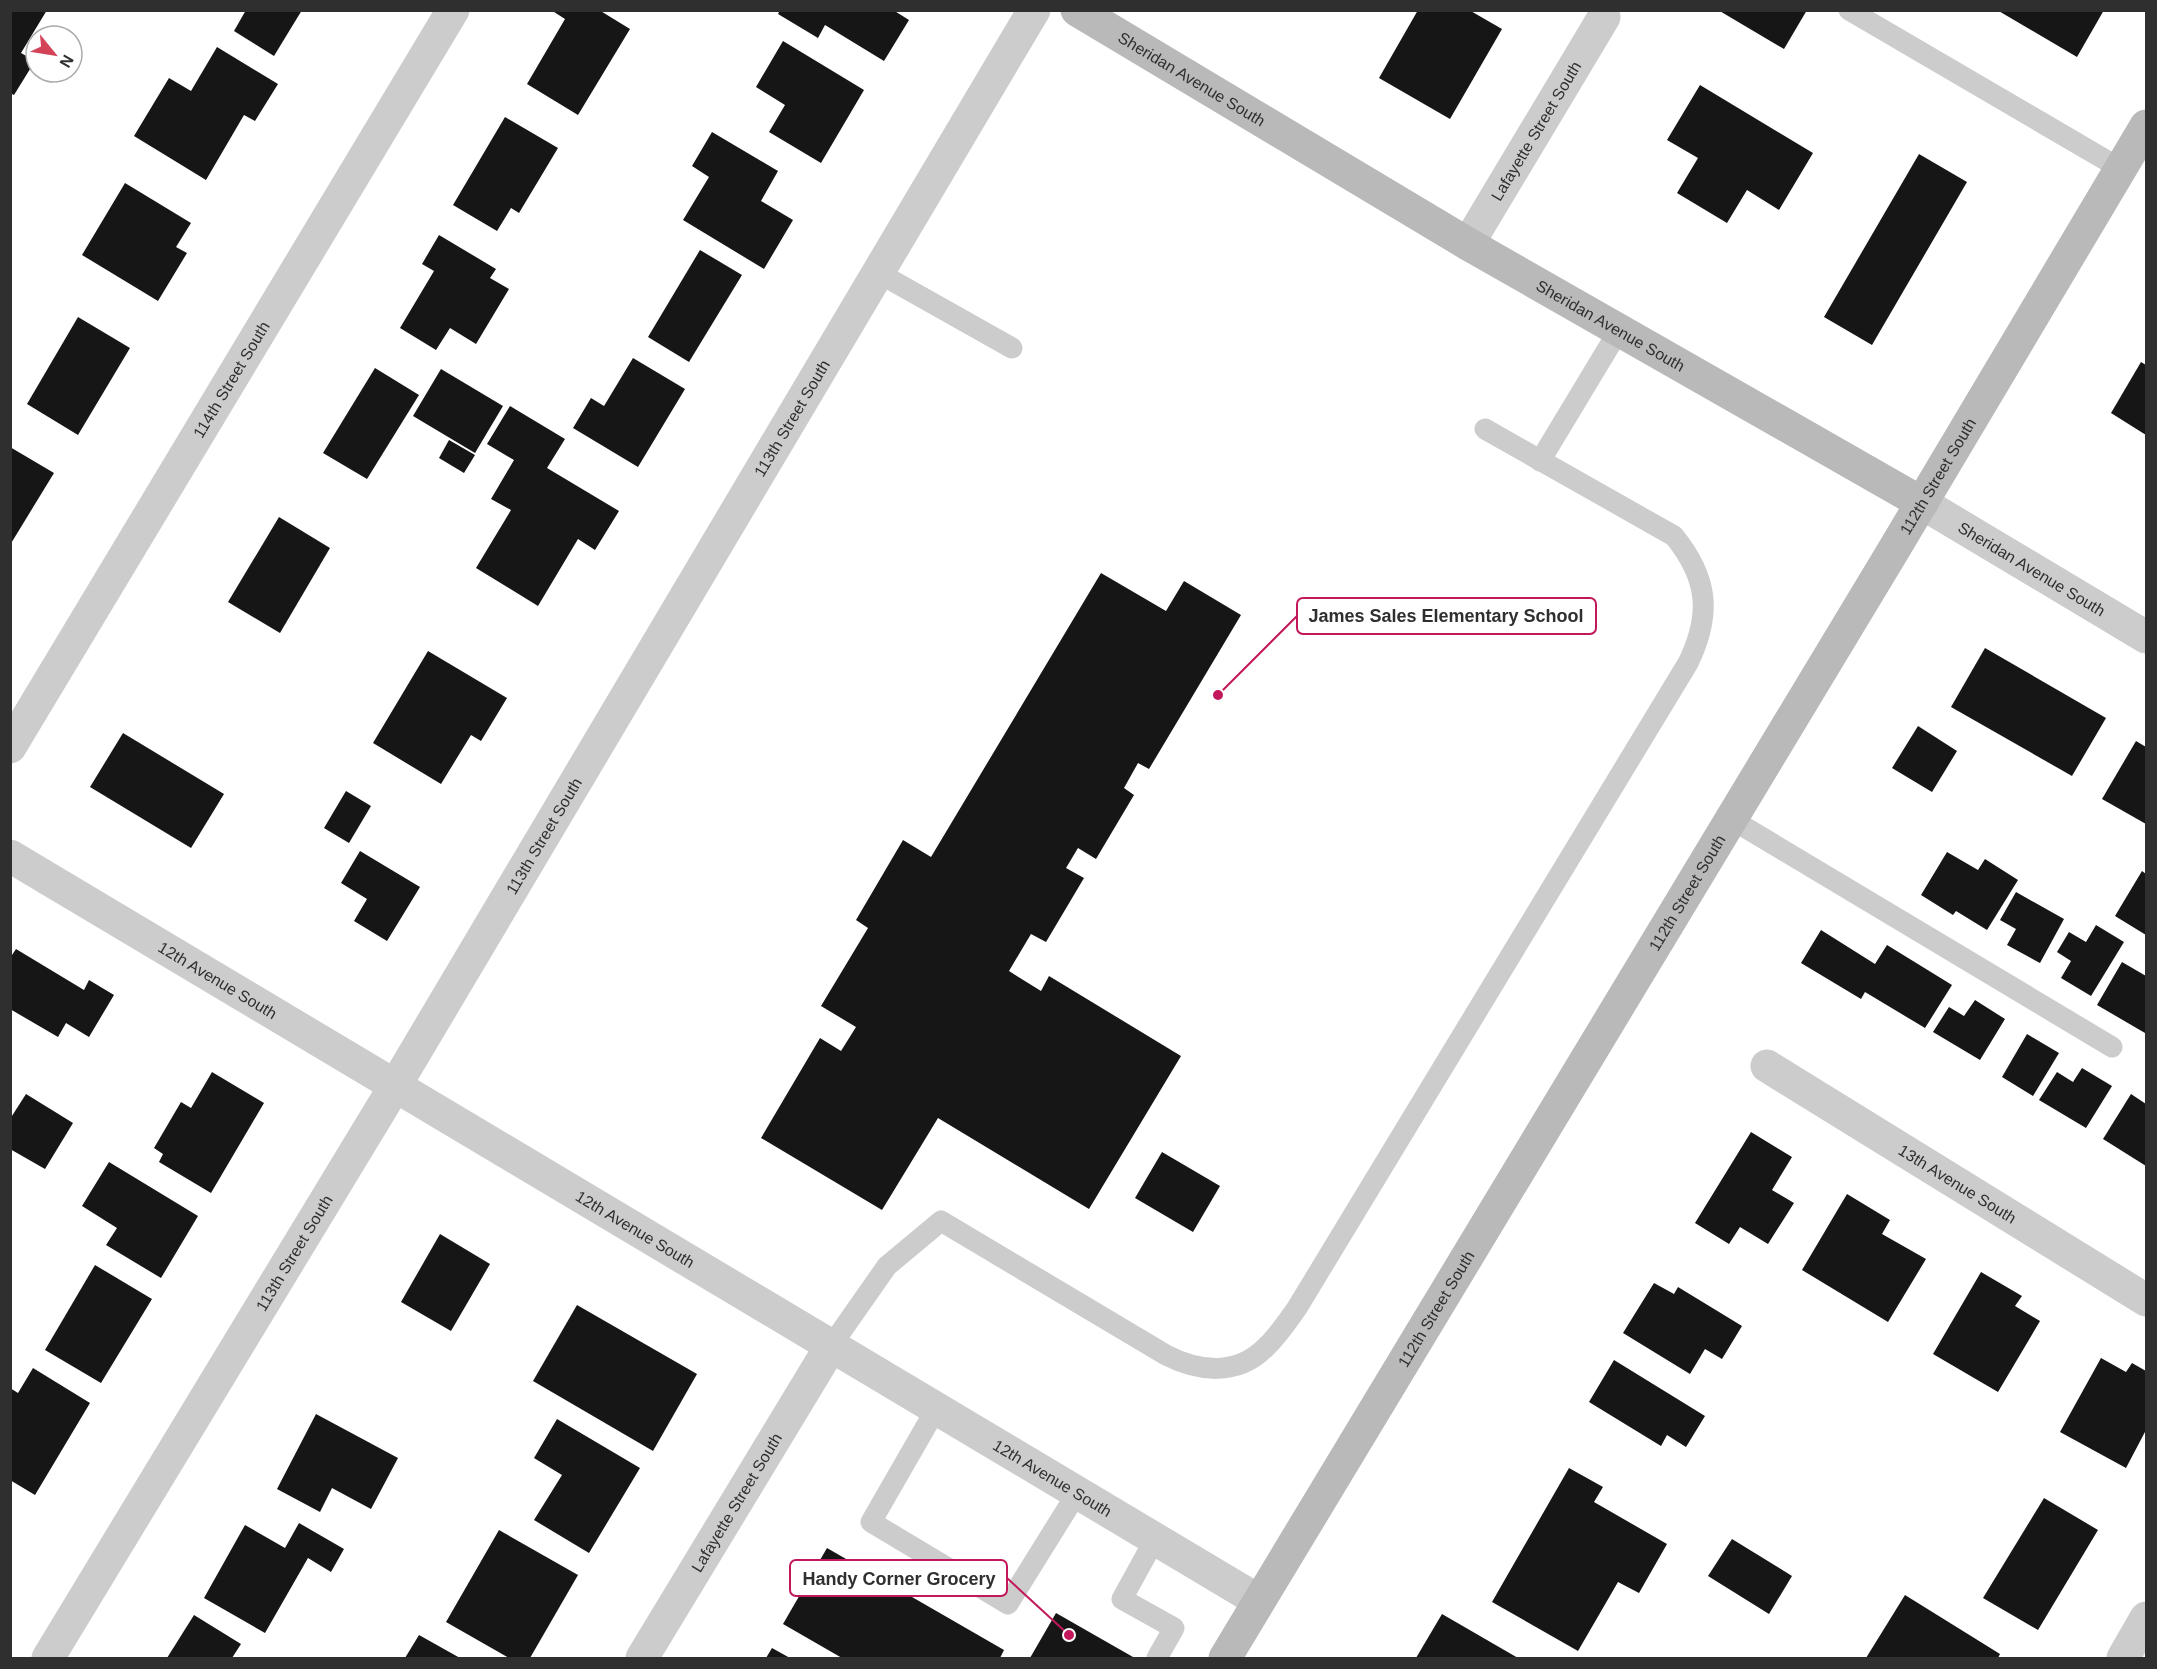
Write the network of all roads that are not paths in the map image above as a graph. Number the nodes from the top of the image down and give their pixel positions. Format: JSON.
{"nodes":[{"id":1,"x":453,"y":10,"type":"edge"},
{"id":2,"x":1034,"y":10,"type":"edge"},
{"id":3,"x":1077,"y":10,"type":"edge"},
{"id":4,"x":1849,"y":10,"type":"edge"},
{"id":5,"x":1604,"y":17,"type":"dead end"},
{"id":6,"x":2146,"y":126,"type":"edge"},
{"id":7,"x":2121,"y":169,"type":"junction"},
{"id":8,"x":1468,"y":244,"type":"junction"},
{"id":9,"x":877,"y":272,"type":"junction"},
{"id":10,"x":1619,"y":330,"type":"junction"},
{"id":11,"x":1012,"y":348,"type":"dead end"},
{"id":12,"x":1485,"y":429,"type":"dead end"},
{"id":13,"x":1540,"y":461,"type":"junction"},
{"id":14,"x":1922,"y":502,"type":"junction"},
{"id":15,"x":2146,"y":637,"type":"edge"},
{"id":16,"x":10,"y":747,"type":"edge"},
{"id":17,"x":1731,"y":819,"type":"junction"},
{"id":18,"x":10,"y":856,"type":"edge"},
{"id":19,"x":2112,"y":1047,"type":"dead end"},
{"id":20,"x":1767,"y":1066,"type":"dead end"},
{"id":21,"x":395,"y":1086,"type":"junction"},
{"id":22,"x":2146,"y":1300,"type":"edge"},
{"id":23,"x":831,"y":1346,"type":"junction"},
{"id":24,"x":936,"y":1409,"type":"junction"},
{"id":25,"x":1077,"y":1493,"type":"junction"},
{"id":26,"x":1155,"y":1539,"type":"junction"},
{"id":27,"x":1259,"y":1601,"type":"junction"},
{"id":28,"x":2146,"y":1618,"type":"edge"},
{"id":29,"x":48,"y":1659,"type":"edge"},
{"id":30,"x":642,"y":1659,"type":"edge"},
{"id":31,"x":1157,"y":1659,"type":"edge"},
{"id":32,"x":1225,"y":1659,"type":"edge"},
{"id":33,"x":2123,"y":1659,"type":"edge"}],
"edges":[{"from":1,"to":16,"type":"street","name":"114th Street South"},
{"from":2,"to":9,"type":"street","name":"113th Street South"},
{"from":3,"to":8,"type":"main road","name":"Sheridan Avenue South"},
{"from":4,"to":7,"type":"lane"},
{"from":5,"to":8,"type":"street","name":"Lafayette Street South"},
{"from":6,"to":7,"type":"main road","name":"112th Street South"},
{"from":7,"to":14,"type":"main road","name":"112th Street South"},
{"from":8,"to":10,"type":"main road","name":"Sheridan Avenue South"},
{"from":9,"to":11,"type":"lane"},
{"from":9,"to":21,"type":"street","name":"113th Street South"},
{"from":10,"to":13,"type":"lane"},
{"from":10,"to":14,"type":"main road","name":"Sheridan Avenue South"},
{"from":12,"to":13,"type":"lane"},
{"from":13,"to":23,"type":"lane"},
{"from":14,"to":15,"type":"street","name":"Sheridan Avenue South"},
{"from":14,"to":17,"type":"main road","name":"112th Street South"},
{"from":17,"to":19,"type":"lane"},
{"from":17,"to":27,"type":"main road","name":"112th Street South"},
{"from":18,"to":21,"type":"street","name":"12th Avenue South"},
{"from":20,"to":22,"type":"street","name":"13th Avenue South"},
{"from":21,"to":23,"type":"street","name":"12th Avenue South"},
{"from":21,"to":29,"type":"street","name":"113th Street South"},
{"from":23,"to":24,"type":"street","name":"12th Avenue South"},
{"from":23,"to":30,"type":"street","name":"Lafayette Street South"},
{"from":24,"to":25,"type":"street","name":"12th Avenue South"},
{"from":24,"to":25,"type":"lane"},
{"from":25,"to":26,"type":"street","name":"12th Avenue South"},
{"from":26,"to":27,"type":"street","name":"12th Avenue South"},
{"from":26,"to":31,"type":"lane"},
{"from":27,"to":32,"type":"main road","name":"112th Street South"},
{"from":28,"to":33,"type":"street"}]}
